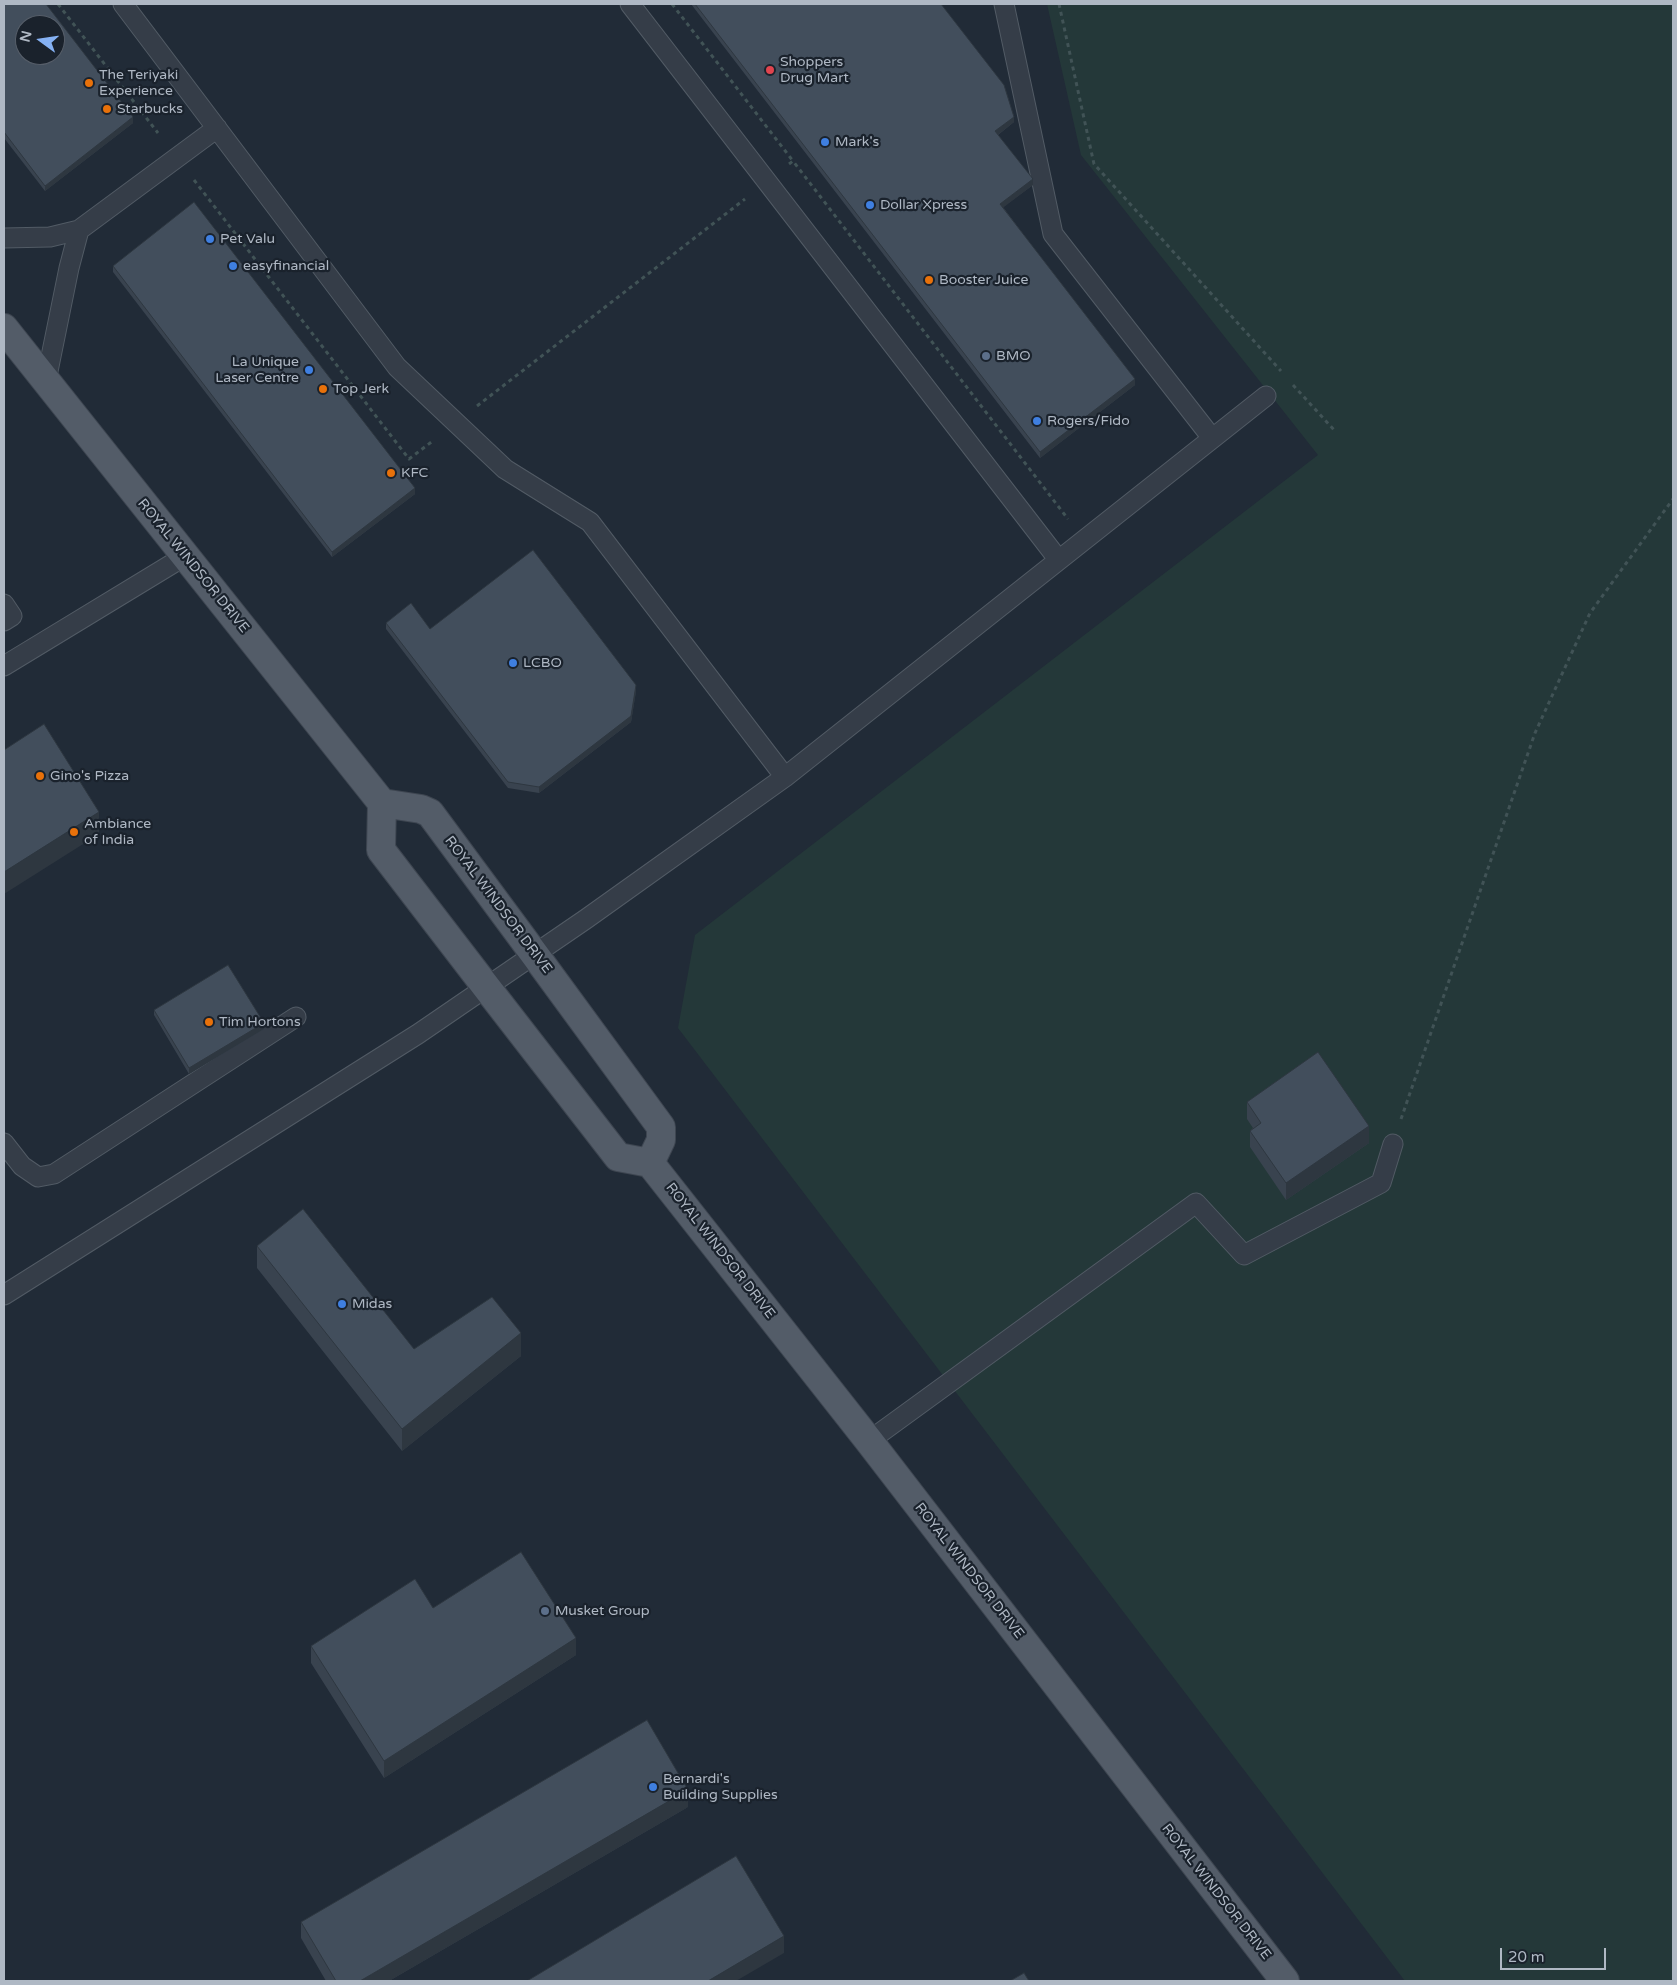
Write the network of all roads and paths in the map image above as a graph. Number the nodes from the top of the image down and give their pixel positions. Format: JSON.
{"nodes":[{"id":1,"x":58,"y":4,"type":"edge"},
{"id":2,"x":123,"y":4,"type":"edge"},
{"id":3,"x":630,"y":4,"type":"edge"},
{"id":4,"x":672,"y":4,"type":"edge"},
{"id":5,"x":1004,"y":4,"type":"edge"},
{"id":6,"x":1059,"y":4,"type":"edge"},
{"id":7,"x":217,"y":128,"type":"junction"},
{"id":8,"x":158,"y":133,"type":"dead end"},
{"id":9,"x":793,"y":161,"type":"junction"},
{"id":10,"x":787,"y":166,"type":"dead end"},
{"id":11,"x":188,"y":173,"type":"dead end"},
{"id":12,"x":750,"y":195,"type":"dead end"},
{"id":13,"x":79,"y":230,"type":"junction"},
{"id":14,"x":4,"y":238,"type":"edge"},
{"id":15,"x":4,"y":328,"type":"edge"},
{"id":16,"x":1282,"y":372,"type":"dead end"},
{"id":17,"x":1288,"y":379,"type":"dead end"},
{"id":18,"x":46,"y":381,"type":"junction"},
{"id":19,"x":1266,"y":396,"type":"dead end"},
{"id":20,"x":474,"y":408,"type":"dead end"},
{"id":21,"x":1335,"y":431,"type":"dead end"},
{"id":22,"x":436,"y":438,"type":"dead end"},
{"id":23,"x":1212,"y":438,"type":"junction"},
{"id":24,"x":1673,"y":499,"type":"edge"},
{"id":25,"x":1084,"y":539,"type":"junction"},
{"id":26,"x":185,"y":556,"type":"junction"},
{"id":27,"x":1058,"y":559,"type":"junction"},
{"id":28,"x":4,"y":604,"type":"edge"},
{"id":29,"x":4,"y":621,"type":"edge"},
{"id":30,"x":4,"y":666,"type":"edge"},
{"id":31,"x":785,"y":777,"type":"junction"},
{"id":32,"x":382,"y":803,"type":"junction"},
{"id":33,"x":535,"y":954,"type":"junction"},
{"id":34,"x":487,"y":988,"type":"junction"},
{"id":35,"x":296,"y":1017,"type":"dead end"},
{"id":36,"x":4,"y":1142,"type":"edge"},
{"id":37,"x":1393,"y":1144,"type":"joint"},
{"id":38,"x":650,"y":1163,"type":"junction"},
{"id":39,"x":4,"y":1295,"type":"edge"},
{"id":40,"x":869,"y":1441,"type":"junction"},
{"id":41,"x":1285,"y":1981,"type":"edge"}],
"edges":[{"from":1,"to":8,"type":"path"},
{"from":2,"to":7,"type":"lane"},
{"from":3,"to":27,"type":"lane"},
{"from":4,"to":9,"type":"path"},
{"from":5,"to":23,"type":"lane"},
{"from":6,"to":16,"type":"path"},
{"from":7,"to":13,"type":"lane"},
{"from":7,"to":31,"type":"lane"},
{"from":9,"to":10,"type":"path"},
{"from":9,"to":25,"type":"path"},
{"from":11,"to":22,"type":"path"},
{"from":12,"to":20,"type":"path"},
{"from":13,"to":14,"type":"lane"},
{"from":13,"to":18,"type":"lane"},
{"from":15,"to":18,"type":"main road","name":"ROYAL WINDSOR DRIVE"},
{"from":17,"to":21,"type":"path"},
{"from":18,"to":26,"type":"main road","name":"ROYAL WINDSOR DRIVE"},
{"from":19,"to":23,"type":"lane"},
{"from":23,"to":25,"type":"lane"},
{"from":24,"to":37,"type":"path"},
{"from":25,"to":27,"type":"lane"},
{"from":26,"to":30,"type":"lane"},
{"from":26,"to":32,"type":"main road","name":"ROYAL WINDSOR DRIVE"},
{"from":27,"to":31,"type":"lane"},
{"from":28,"to":29,"type":"lane"},
{"from":31,"to":33,"type":"lane"},
{"from":32,"to":33,"type":"main road","name":"ROYAL WINDSOR DRIVE"},
{"from":32,"to":34,"type":"main road"},
{"from":33,"to":34,"type":"lane"},
{"from":33,"to":38,"type":"main road","name":"ROYAL WINDSOR DRIVE"},
{"from":34,"to":38,"type":"main road"},
{"from":34,"to":39,"type":"lane"},
{"from":35,"to":36,"type":"lane"},
{"from":37,"to":40,"type":"lane"},
{"from":38,"to":40,"type":"main road","name":"ROYAL WINDSOR DRIVE"},
{"from":40,"to":41,"type":"main road","name":"ROYAL WINDSOR DRIVE"}]}
